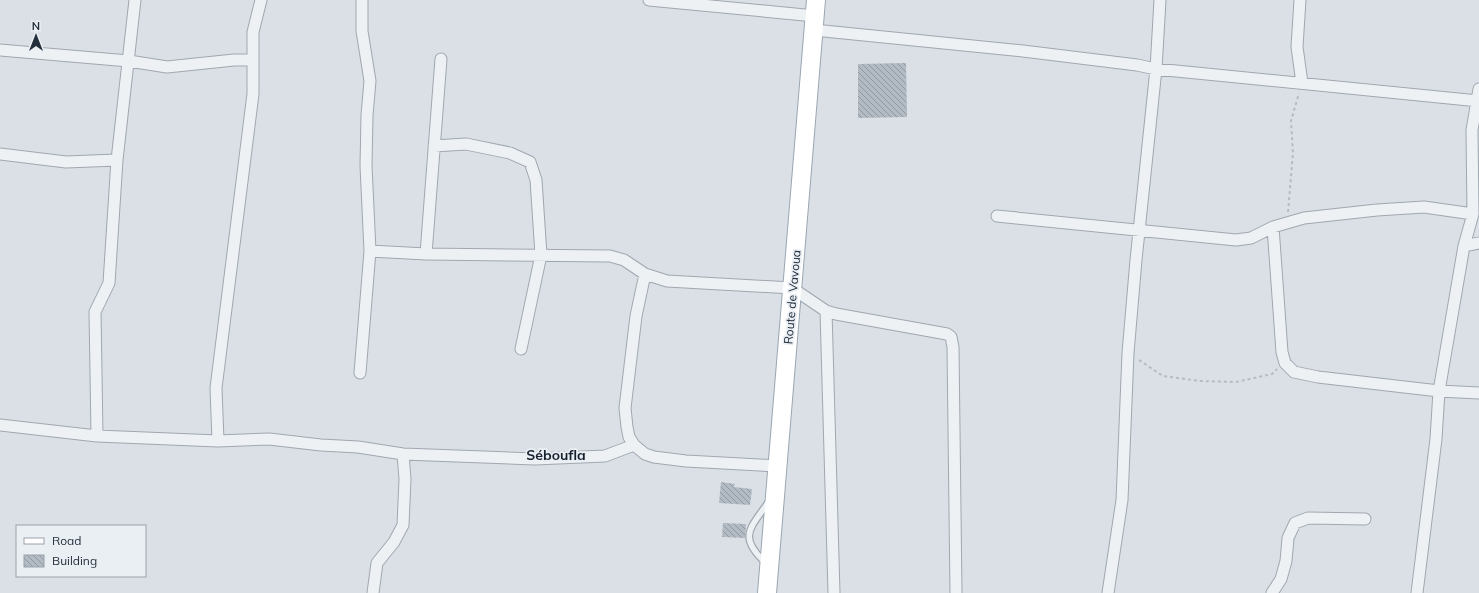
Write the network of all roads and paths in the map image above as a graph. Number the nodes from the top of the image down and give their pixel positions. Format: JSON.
{"nodes":[{"id":1,"x":135,"y":0,"type":"edge"},
{"id":2,"x":261,"y":0,"type":"edge"},
{"id":3,"x":362,"y":0,"type":"edge"},
{"id":4,"x":649,"y":0,"type":"edge"},
{"id":5,"x":1160,"y":0,"type":"edge"},
{"id":6,"x":1300,"y":0,"type":"edge"},
{"id":7,"x":815,"y":15,"type":"edge"},
{"id":8,"x":0,"y":50,"type":"edge"},
{"id":9,"x":441,"y":59,"type":"dead end"},
{"id":10,"x":252,"y":60,"type":"junction"},
{"id":11,"x":129,"y":61,"type":"junction"},
{"id":12,"x":1156,"y":69,"type":"junction"},
{"id":13,"x":1302,"y":83,"type":"junction"},
{"id":14,"x":1479,"y":89,"type":"edge"},
{"id":15,"x":1477,"y":101,"type":"edge"},
{"id":16,"x":434,"y":146,"type":"junction"},
{"id":17,"x":0,"y":154,"type":"edge"},
{"id":18,"x":117,"y":160,"type":"junction"},
{"id":19,"x":1473,"y":214,"type":"junction"},
{"id":20,"x":997,"y":216,"type":"dead end"},
{"id":21,"x":1287,"y":223,"type":"junction"},
{"id":22,"x":1273,"y":227,"type":"junction"},
{"id":23,"x":1139,"y":230,"type":"junction"},
{"id":24,"x":1479,"y":243,"type":"edge"},
{"id":25,"x":1464,"y":246,"type":"junction"},
{"id":26,"x":370,"y":251,"type":"junction"},
{"id":27,"x":426,"y":254,"type":"junction"},
{"id":28,"x":541,"y":255,"type":"junction"},
{"id":29,"x":645,"y":274,"type":"junction"},
{"id":30,"x":792,"y":288,"type":"junction"},
{"id":31,"x":826,"y":310,"type":"junction"},
{"id":32,"x":521,"y":349,"type":"dead end"},
{"id":33,"x":1128,"y":353,"type":"junction"},
{"id":34,"x":1285,"y":363,"type":"junction"},
{"id":35,"x":360,"y":373,"type":"dead end"},
{"id":36,"x":1439,"y":391,"type":"junction"},
{"id":37,"x":1479,"y":393,"type":"edge"},
{"id":38,"x":0,"y":425,"type":"edge"},
{"id":39,"x":97,"y":436,"type":"junction"},
{"id":40,"x":218,"y":441,"type":"junction"},
{"id":41,"x":634,"y":445,"type":"junction"},
{"id":42,"x":403,"y":454,"type":"junction"},
{"id":43,"x":778,"y":466,"type":"junction"},
{"id":44,"x":1365,"y":518,"type":"dead end"},
{"id":45,"x":373,"y":593,"type":"edge"},
{"id":46,"x":767,"y":593,"type":"edge"},
{"id":47,"x":834,"y":593,"type":"edge"},
{"id":48,"x":956,"y":593,"type":"edge"},
{"id":49,"x":1108,"y":593,"type":"edge"},
{"id":50,"x":1272,"y":593,"type":"edge"},
{"id":51,"x":1417,"y":593,"type":"edge"}],
"edges":[{"from":1,"to":11,"type":"street"},
{"from":2,"to":10,"type":"street"},
{"from":3,"to":26,"type":"street"},
{"from":4,"to":7,"type":"street"},
{"from":5,"to":12,"type":"street"},
{"from":6,"to":13,"type":"street"},
{"from":7,"to":12,"type":"street"},
{"from":7,"to":30,"type":"main road","name":"Route de Vavoua"},
{"from":8,"to":11,"type":"street"},
{"from":9,"to":16,"type":"street"},
{"from":10,"to":11,"type":"street"},
{"from":10,"to":40,"type":"street"},
{"from":11,"to":18,"type":"street"},
{"from":12,"to":13,"type":"street"},
{"from":12,"to":23,"type":"street"},
{"from":13,"to":15,"type":"street"},
{"from":13,"to":21,"type":"path"},
{"from":14,"to":15,"type":"street"},
{"from":15,"to":19,"type":"street"},
{"from":16,"to":27,"type":"street"},
{"from":16,"to":28,"type":"street"},
{"from":17,"to":18,"type":"street"},
{"from":18,"to":39,"type":"street"},
{"from":19,"to":21,"type":"street"},
{"from":19,"to":25,"type":"street"},
{"from":20,"to":23,"type":"street"},
{"from":21,"to":22,"type":"street"},
{"from":22,"to":23,"type":"street"},
{"from":22,"to":34,"type":"street"},
{"from":23,"to":33,"type":"street"},
{"from":24,"to":25,"type":"street"},
{"from":25,"to":36,"type":"street"},
{"from":26,"to":27,"type":"street"},
{"from":26,"to":35,"type":"street"},
{"from":27,"to":28,"type":"street"},
{"from":28,"to":29,"type":"street"},
{"from":28,"to":32,"type":"street"},
{"from":29,"to":30,"type":"street"},
{"from":29,"to":41,"type":"street"},
{"from":30,"to":31,"type":"street"},
{"from":30,"to":43,"type":"main road","name":"Route de Vavoua"},
{"from":31,"to":47,"type":"street"},
{"from":31,"to":48,"type":"street"},
{"from":33,"to":34,"type":"path"},
{"from":33,"to":49,"type":"street"},
{"from":34,"to":36,"type":"street"},
{"from":36,"to":37,"type":"street"},
{"from":36,"to":51,"type":"street"},
{"from":38,"to":39,"type":"street"},
{"from":39,"to":40,"type":"street"},
{"from":40,"to":42,"type":"street"},
{"from":41,"to":42,"type":"street"},
{"from":41,"to":43,"type":"street"},
{"from":42,"to":45,"type":"street"},
{"from":43,"to":46,"type":"main road","name":"Route de Vavoua"},
{"from":44,"to":50,"type":"street"}]}
